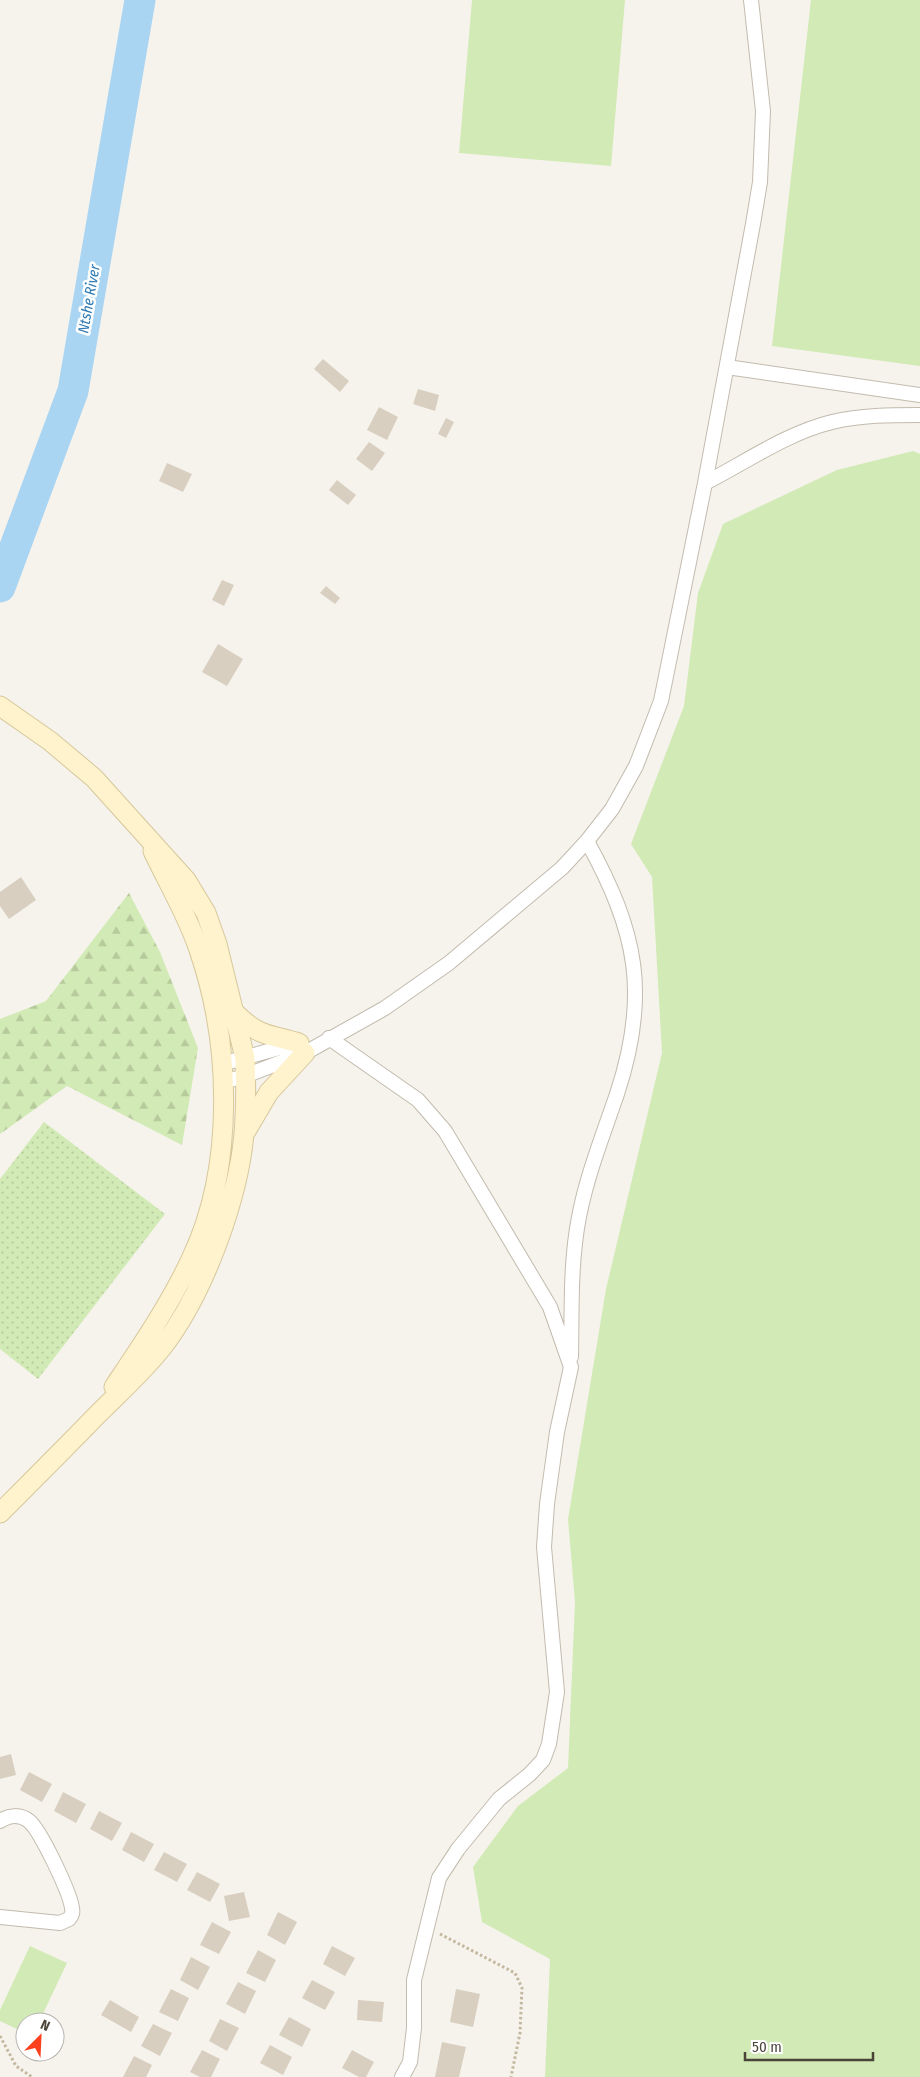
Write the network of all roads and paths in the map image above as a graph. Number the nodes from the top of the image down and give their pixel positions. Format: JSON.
{"nodes":[{"id":1,"x":751,"y":0,"type":"edge"},
{"id":2,"x":727,"y":367,"type":"junction"},
{"id":3,"x":920,"y":395,"type":"edge"},
{"id":4,"x":920,"y":415,"type":"edge"},
{"id":5,"x":705,"y":483,"type":"junction"},
{"id":6,"x":0,"y":706,"type":"edge"},
{"id":7,"x":147,"y":839,"type":"junction"},
{"id":8,"x":587,"y":841,"type":"junction"},
{"id":9,"x":235,"y":1014,"type":"junction"},
{"id":10,"x":326,"y":1040,"type":"junction"},
{"id":11,"x":302,"y":1048,"type":"junction"},
{"id":12,"x":245,"y":1067,"type":"junction"},
{"id":13,"x":223,"y":1073,"type":"junction"},
{"id":14,"x":244,"y":1135,"type":"junction"},
{"id":15,"x":571,"y":1367,"type":"junction"},
{"id":16,"x":90,"y":1423,"type":"junction"},
{"id":17,"x":0,"y":1513,"type":"edge"},
{"id":18,"x":0,"y":1821,"type":"edge"},
{"id":19,"x":0,"y":1917,"type":"edge"},
{"id":20,"x":426,"y":1926,"type":"junction"},
{"id":21,"x":0,"y":2036,"type":"edge"},
{"id":22,"x":32,"y":2077,"type":"edge"},
{"id":23,"x":402,"y":2077,"type":"edge"},
{"id":24,"x":511,"y":2077,"type":"edge"}],
"edges":[{"from":1,"to":2,"type":"street"},
{"from":2,"to":3,"type":"street"},
{"from":2,"to":5,"type":"street"},
{"from":4,"to":5,"type":"street"},
{"from":5,"to":8,"type":"street"},
{"from":6,"to":7,"type":"street"},
{"from":7,"to":9,"type":"street"},
{"from":7,"to":13,"type":"street"},
{"from":8,"to":10,"type":"street"},
{"from":8,"to":15,"type":"street"},
{"from":9,"to":11,"type":"street"},
{"from":9,"to":12,"type":"street"},
{"from":10,"to":11,"type":"street"},
{"from":10,"to":15,"type":"street"},
{"from":11,"to":12,"type":"street"},
{"from":11,"to":14,"type":"street"},
{"from":12,"to":13,"type":"street"},
{"from":12,"to":14,"type":"street"},
{"from":13,"to":16,"type":"street"},
{"from":14,"to":16,"type":"street"},
{"from":15,"to":20,"type":"street"},
{"from":16,"to":17,"type":"street"},
{"from":18,"to":19,"type":"street"},
{"from":20,"to":23,"type":"street"},
{"from":20,"to":24,"type":"path"},
{"from":21,"to":22,"type":"path"}]}
